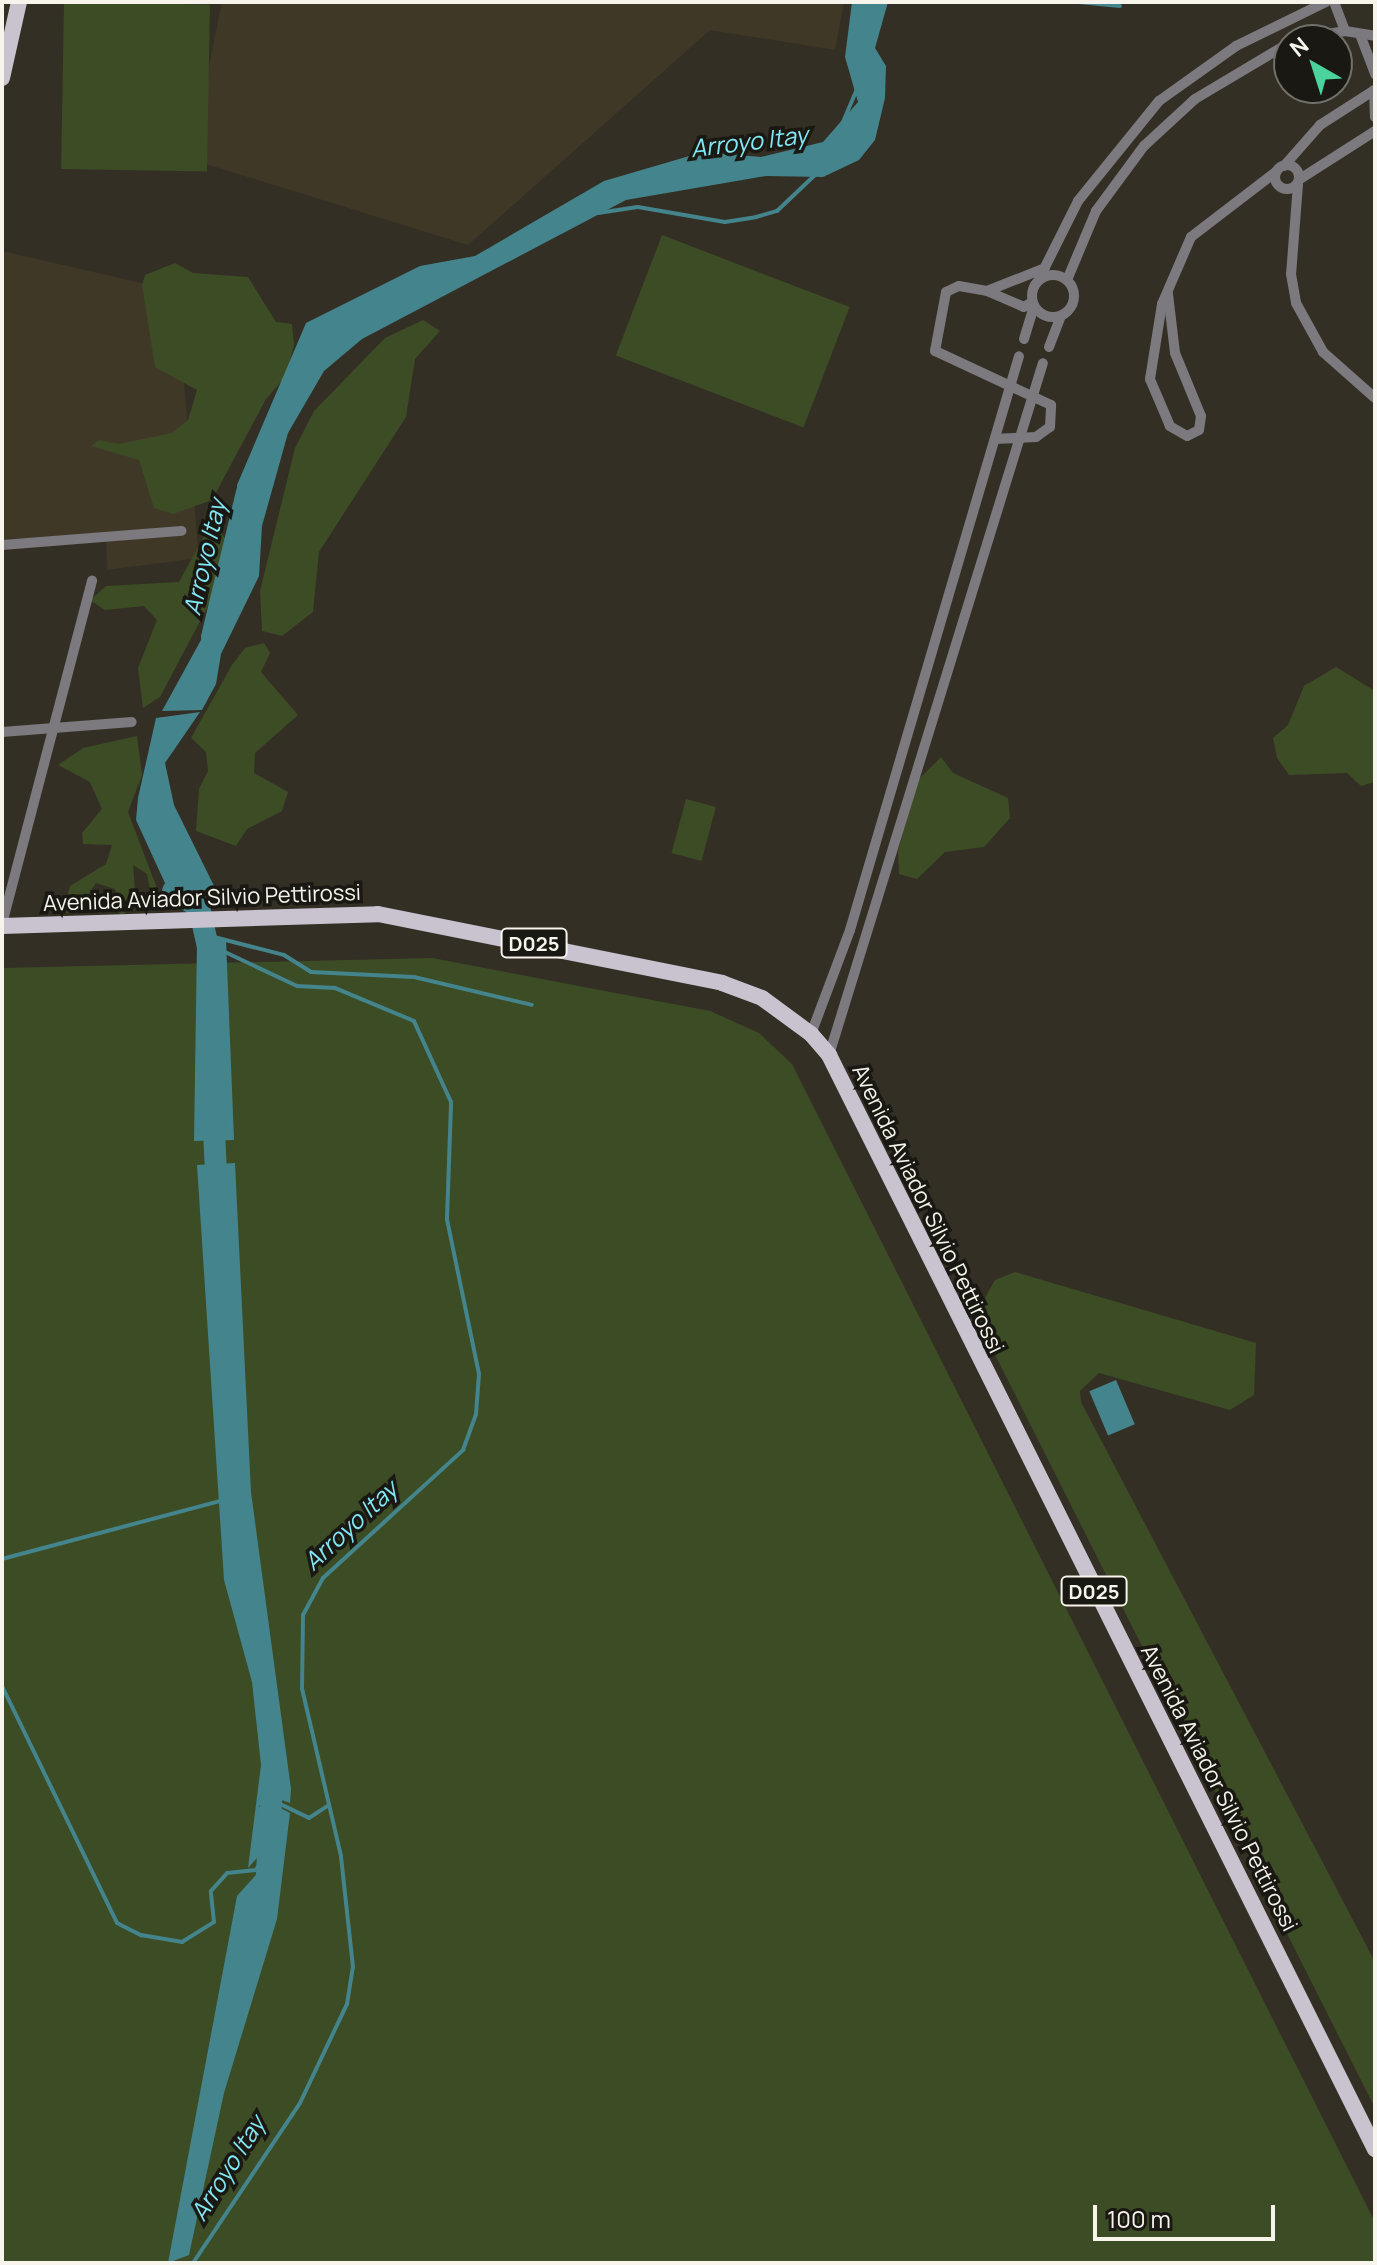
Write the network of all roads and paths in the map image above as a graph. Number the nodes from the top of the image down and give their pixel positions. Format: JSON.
{"nodes":[{"id":1,"x":19,"y":2,"type":"edge"},
{"id":2,"x":1326,"y":2,"type":"edge"},
{"id":3,"x":1334,"y":2,"type":"edge"},
{"id":4,"x":1342,"y":24,"type":"edge"},
{"id":5,"x":1353,"y":34,"type":"edge"},
{"id":6,"x":1375,"y":36,"type":"edge"},
{"id":7,"x":1361,"y":37,"type":"junction"},
{"id":8,"x":6,"y":50,"type":"edge"},
{"id":9,"x":1273,"y":53,"type":"edge"},
{"id":10,"x":1375,"y":74,"type":"edge"},
{"id":11,"x":2,"y":78,"type":"edge"},
{"id":12,"x":1374,"y":90,"type":"edge"},
{"id":13,"x":1375,"y":117,"type":"edge"},
{"id":14,"x":1375,"y":131,"type":"edge"},
{"id":15,"x":1281,"y":168,"type":"junction"},
{"id":16,"x":1299,"y":182,"type":"junction"},
{"id":17,"x":1282,"y":188,"type":"junction"},
{"id":18,"x":1244,"y":194,"type":"junction"},
{"id":19,"x":1296,"y":210,"type":"junction"},
{"id":20,"x":1045,"y":268,"type":"junction"},
{"id":21,"x":1039,"y":279,"type":"junction"},
{"id":22,"x":1067,"y":280,"type":"junction"},
{"id":23,"x":987,"y":291,"type":"junction"},
{"id":24,"x":1168,"y":294,"type":"junction"},
{"id":25,"x":1033,"y":304,"type":"junction"},
{"id":26,"x":1061,"y":316,"type":"junction"},
{"id":27,"x":1024,"y":339,"type":"dead end"},
{"id":28,"x":1049,"y":347,"type":"dead end"},
{"id":29,"x":1019,"y":356,"type":"dead end"},
{"id":30,"x":1043,"y":363,"type":"dead end"},
{"id":31,"x":1010,"y":385,"type":"junction"},
{"id":32,"x":1032,"y":392,"type":"junction"},
{"id":33,"x":1374,"y":395,"type":"edge"},
{"id":34,"x":995,"y":439,"type":"junction"},
{"id":35,"x":1014,"y":443,"type":"junction"},
{"id":36,"x":181,"y":531,"type":"dead end"},
{"id":37,"x":2,"y":545,"type":"edge"},
{"id":38,"x":92,"y":581,"type":"dead end"},
{"id":39,"x":937,"y":640,"type":"junction"},
{"id":40,"x":953,"y":644,"type":"junction"},
{"id":41,"x":132,"y":722,"type":"dead end"},
{"id":42,"x":57,"y":729,"type":"junction"},
{"id":43,"x":2,"y":732,"type":"edge"},
{"id":44,"x":2,"y":925,"type":"edge"},
{"id":45,"x":811,"y":1034,"type":"junction"},
{"id":46,"x":829,"y":1055,"type":"junction"},
{"id":47,"x":1375,"y":2149,"type":"edge"}],
"edges":[{"from":1,"to":8,"type":"main road"},
{"from":2,"to":20,"type":"street"},
{"from":3,"to":4,"type":"street"},
{"from":5,"to":7,"type":"street"},
{"from":6,"to":7,"type":"street"},
{"from":7,"to":10,"type":"street"},
{"from":8,"to":11,"type":"main road"},
{"from":9,"to":22,"type":"street"},
{"from":12,"to":13,"type":"street"},
{"from":12,"to":15,"type":"street"},
{"from":14,"to":16,"type":"street"},
{"from":15,"to":16,"type":"street"},
{"from":15,"to":17,"type":"street"},
{"from":15,"to":18,"type":"street"},
{"from":16,"to":17,"type":"street"},
{"from":16,"to":19,"type":"street"},
{"from":17,"to":18,"type":"street"},
{"from":17,"to":19,"type":"street"},
{"from":18,"to":24,"type":"street"},
{"from":19,"to":33,"type":"street"},
{"from":20,"to":21,"type":"street"},
{"from":20,"to":23,"type":"street"},
{"from":21,"to":22,"type":"street"},
{"from":21,"to":25,"type":"street"},
{"from":22,"to":26,"type":"street"},
{"from":23,"to":25,"type":"street"},
{"from":23,"to":31,"type":"street"},
{"from":24,"to":24,"type":"street"},
{"from":25,"to":26,"type":"street"},
{"from":25,"to":27,"type":"street"},
{"from":26,"to":28,"type":"street"},
{"from":29,"to":31,"type":"street"},
{"from":30,"to":32,"type":"street"},
{"from":31,"to":32,"type":"street"},
{"from":31,"to":34,"type":"street"},
{"from":32,"to":35,"type":"street"},
{"from":32,"to":35,"type":"street"},
{"from":34,"to":35,"type":"street"},
{"from":34,"to":39,"type":"street"},
{"from":35,"to":40,"type":"street"},
{"from":36,"to":37,"type":"street"},
{"from":38,"to":42,"type":"street"},
{"from":39,"to":40,"type":"street"},
{"from":39,"to":45,"type":"street"},
{"from":40,"to":46,"type":"street"},
{"from":41,"to":42,"type":"street"},
{"from":42,"to":43,"type":"street"},
{"from":42,"to":44,"type":"street"},
{"from":44,"to":45,"type":"main road","name":"Avenida Aviador Silvio Pettirossi","number":"D025"},
{"from":45,"to":46,"type":"main road","name":"Avenida Aviador Silvio Pettirossi","number":"D025"},
{"from":46,"to":47,"type":"main road","name":"Avenida Aviador Silvio Pettirossi","number":"D025"}]}
